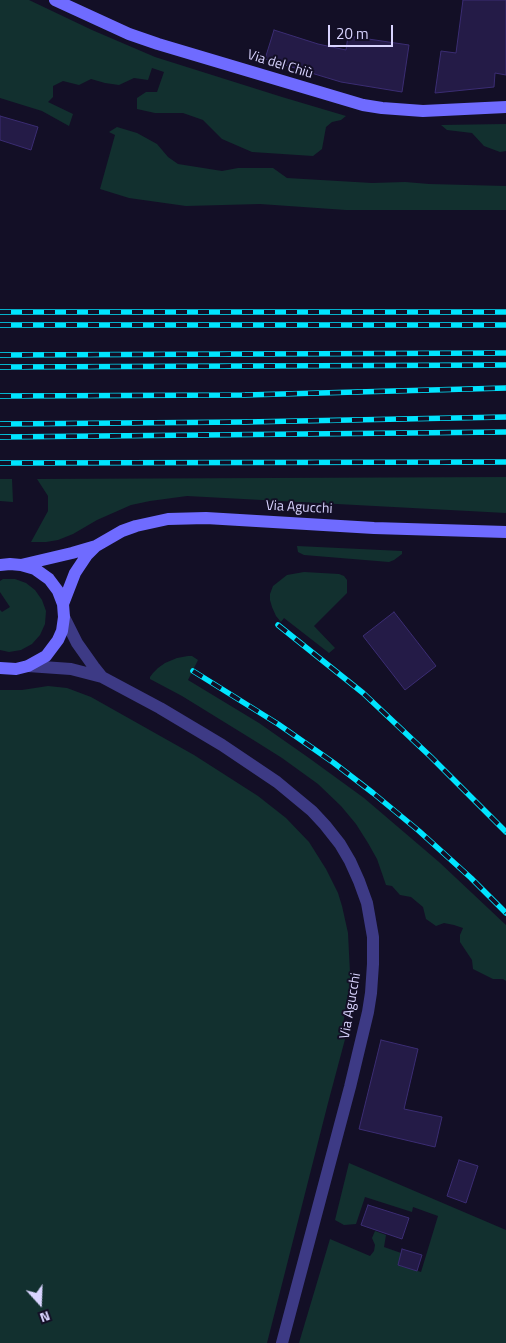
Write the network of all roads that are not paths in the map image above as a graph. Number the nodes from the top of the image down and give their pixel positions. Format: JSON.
{"nodes":[{"id":1,"x":55,"y":0,"type":"edge"},
{"id":2,"x":506,"y":107,"type":"edge"},
{"id":3,"x":506,"y":532,"type":"edge"},
{"id":4,"x":96,"y":546,"type":"junction"},
{"id":5,"x":21,"y":565,"type":"junction"},
{"id":6,"x":0,"y":566,"type":"edge"},
{"id":7,"x":63,"y":611,"type":"junction"},
{"id":8,"x":28,"y":666,"type":"junction"},
{"id":9,"x":0,"y":668,"type":"edge"},
{"id":10,"x":102,"y":677,"type":"junction"},
{"id":11,"x":282,"y":1343,"type":"edge"}],
"edges":[{"from":1,"to":2,"type":"street","name":"Via del Chiù"},
{"from":3,"to":4,"type":"street","name":"Via Agucchi"},
{"from":4,"to":5,"type":"street","name":"Via Agucchi"},
{"from":4,"to":7,"type":"street","name":"Via Agucchi"},
{"from":5,"to":6,"type":"street","name":"Via Agucchi"},
{"from":5,"to":7,"type":"street"},
{"from":7,"to":8,"type":"street"},
{"from":7,"to":10,"type":"street","name":"Via Agucchi"},
{"from":8,"to":9,"type":"street"},
{"from":8,"to":10,"type":"street","name":"Via Agucchi"},
{"from":10,"to":11,"type":"street","name":"Via Agucchi"}]}
